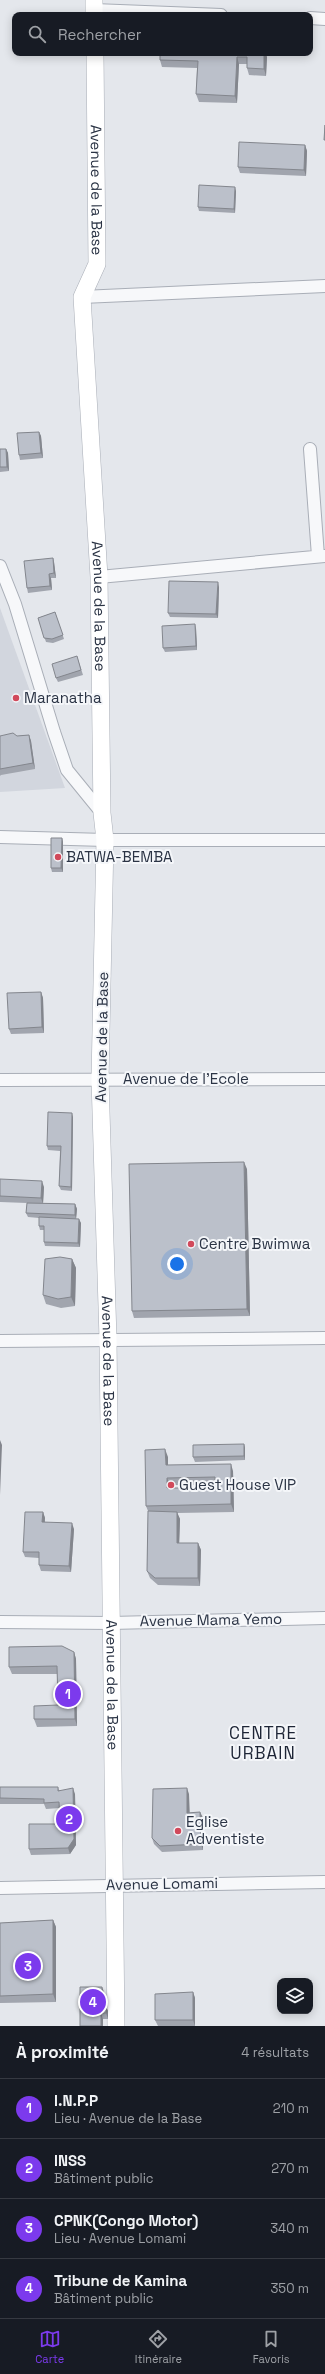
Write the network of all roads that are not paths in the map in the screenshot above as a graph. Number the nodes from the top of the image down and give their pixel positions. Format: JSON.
{"nodes":[{"id":1,"x":94,"y":8,"type":"edge"},
{"id":2,"x":167,"y":12,"type":"edge"},
{"id":3,"x":313,"y":18,"type":"edge"},
{"id":4,"x":325,"y":19,"type":"edge"},
{"id":5,"x":95,"y":56,"type":"edge"},
{"id":6,"x":325,"y":286,"type":"edge"},
{"id":7,"x":82,"y":297,"type":"junction"},
{"id":8,"x":310,"y":449,"type":"dead end"},
{"id":9,"x":322,"y":556,"type":"edge"},
{"id":10,"x":0,"y":566,"type":"edge"},
{"id":11,"x":99,"y":577,"type":"junction"},
{"id":12,"x":102,"y":813,"type":"junction"},
{"id":13,"x":0,"y":837,"type":"edge"},
{"id":14,"x":105,"y":840,"type":"junction"},
{"id":15,"x":325,"y":840,"type":"edge"},
{"id":16,"x":325,"y":1079,"type":"edge"},
{"id":17,"x":0,"y":1080,"type":"edge"},
{"id":18,"x":100,"y":1080,"type":"junction"},
{"id":19,"x":325,"y":1338,"type":"edge"},
{"id":20,"x":108,"y":1339,"type":"junction"},
{"id":21,"x":0,"y":1342,"type":"edge"},
{"id":22,"x":325,"y":1618,"type":"edge"},
{"id":23,"x":0,"y":1622,"type":"edge"},
{"id":24,"x":111,"y":1623,"type":"junction"},
{"id":25,"x":325,"y":1882,"type":"edge"},
{"id":26,"x":114,"y":1885,"type":"junction"},
{"id":27,"x":0,"y":1888,"type":"edge"},
{"id":28,"x":116,"y":2026,"type":"edge"}],
"edges":[{"from":1,"to":2,"type":"street"},
{"from":3,"to":4,"type":"street"},
{"from":5,"to":7,"type":"main road","name":"Avenue de la Base"},
{"from":6,"to":7,"type":"street"},
{"from":7,"to":11,"type":"main road","name":"Avenue de la Base"},
{"from":8,"to":9,"type":"street"},
{"from":9,"to":11,"type":"street"},
{"from":10,"to":12,"type":"street"},
{"from":11,"to":12,"type":"main road","name":"Avenue de la Base"},
{"from":12,"to":14,"type":"main road","name":"Avenue de la Base"},
{"from":13,"to":14,"type":"street"},
{"from":14,"to":15,"type":"street"},
{"from":14,"to":18,"type":"main road","name":"Avenue de la Base"},
{"from":16,"to":18,"type":"street","name":"Avenue de l'Ecole"},
{"from":17,"to":18,"type":"street","name":"Avenue de l'Ecole"},
{"from":18,"to":20,"type":"main road","name":"Avenue de la Base"},
{"from":19,"to":20,"type":"street"},
{"from":20,"to":21,"type":"street"},
{"from":20,"to":24,"type":"main road","name":"Avenue de la Base"},
{"from":22,"to":24,"type":"street","name":"Avenue Mama Yemo"},
{"from":23,"to":24,"type":"street","name":"Avenue Mama Yemo"},
{"from":24,"to":26,"type":"main road","name":"Avenue de la Base"},
{"from":25,"to":26,"type":"street","name":"Avenue Lomami"},
{"from":26,"to":27,"type":"street","name":"Avenue Lomami"},
{"from":26,"to":28,"type":"main road","name":"Avenue de la Base"}]}
